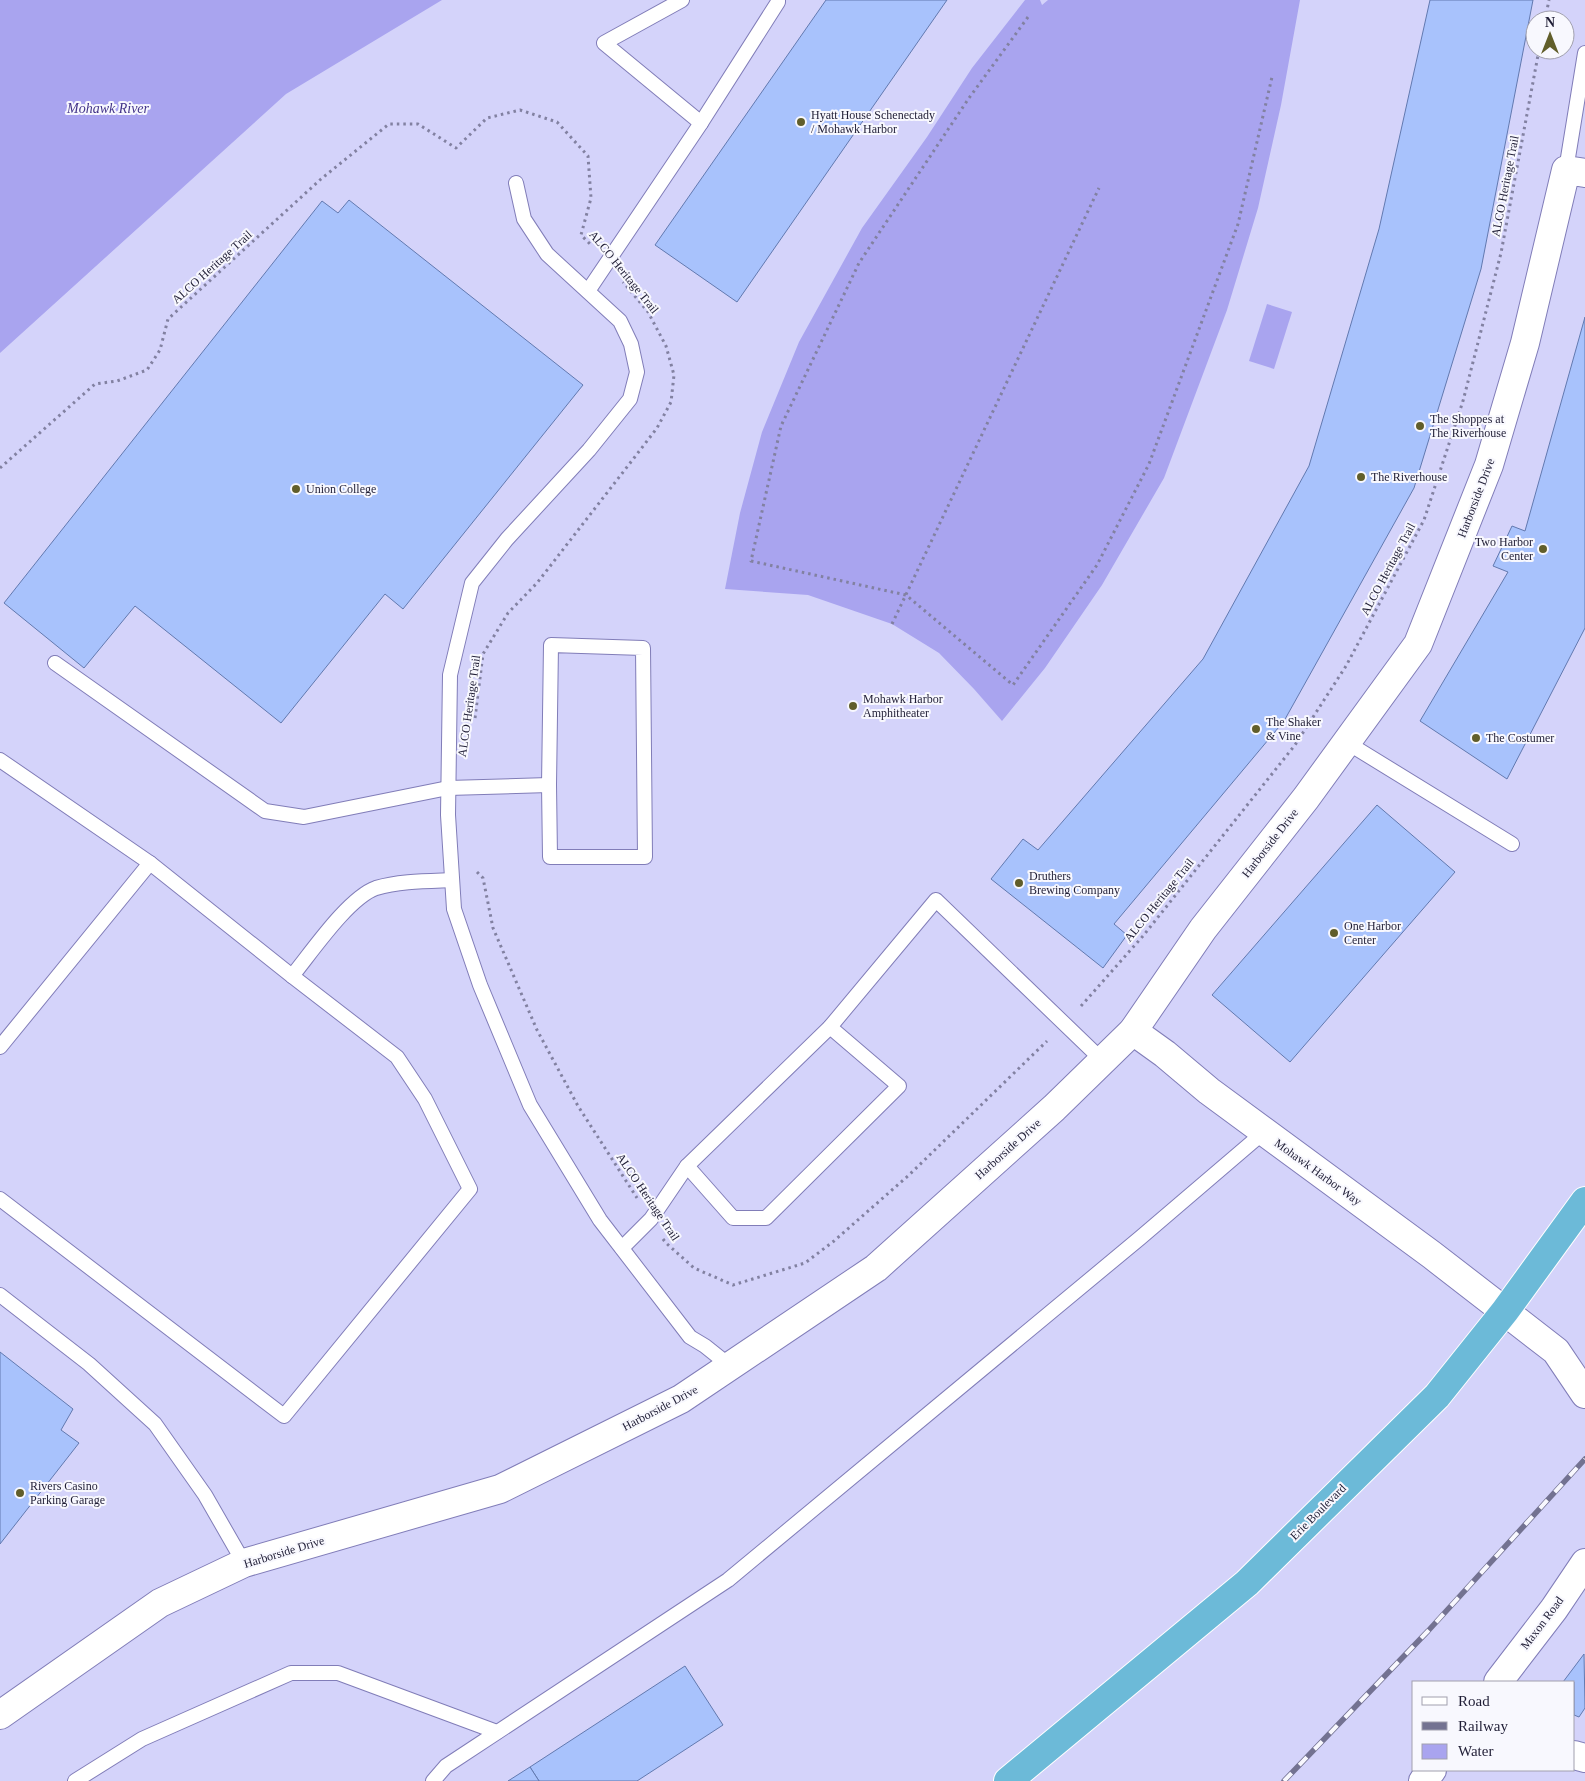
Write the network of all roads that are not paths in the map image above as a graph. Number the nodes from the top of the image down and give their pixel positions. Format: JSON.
{"nodes":[{"id":1,"x":682,"y":0,"type":"edge"},
{"id":2,"x":778,"y":0,"type":"edge"},
{"id":3,"x":1585,"y":54,"type":"edge"},
{"id":4,"x":702,"y":123,"type":"junction"},
{"id":5,"x":1576,"y":171,"type":"edge"},
{"id":6,"x":516,"y":183,"type":"dead end"},
{"id":7,"x":588,"y":291,"type":"junction"},
{"id":8,"x":54,"y":663,"type":"dead end"},
{"id":9,"x":1346,"y":742,"type":"junction"},
{"id":10,"x":0,"y":760,"type":"edge"},
{"id":11,"x":550,"y":785,"type":"junction"},
{"id":12,"x":448,"y":788,"type":"junction"},
{"id":13,"x":1512,"y":844,"type":"dead end"},
{"id":14,"x":150,"y":863,"type":"junction"},
{"id":15,"x":452,"y":880,"type":"junction"},
{"id":16,"x":292,"y":976,"type":"junction"},
{"id":17,"x":830,"y":1027,"type":"junction"},
{"id":18,"x":1133,"y":1031,"type":"junction"},
{"id":19,"x":0,"y":1047,"type":"edge"},
{"id":20,"x":1102,"y":1060,"type":"junction"},
{"id":21,"x":1264,"y":1132,"type":"junction"},
{"id":22,"x":687,"y":1166,"type":"junction"},
{"id":23,"x":0,"y":1199,"type":"edge"},
{"id":24,"x":1585,"y":1201,"type":"edge"},
{"id":25,"x":622,"y":1248,"type":"junction"},
{"id":26,"x":0,"y":1295,"type":"edge"},
{"id":27,"x":1505,"y":1311,"type":"junction"},
{"id":28,"x":730,"y":1366,"type":"junction"},
{"id":29,"x":1585,"y":1394,"type":"edge"},
{"id":30,"x":244,"y":1563,"type":"junction"},
{"id":31,"x":1585,"y":1563,"type":"edge"},
{"id":32,"x":1499,"y":1681,"type":"edge"},
{"id":33,"x":0,"y":1715,"type":"edge"},
{"id":34,"x":497,"y":1732,"type":"junction"},
{"id":35,"x":1431,"y":1771,"type":"edge"},
{"id":36,"x":75,"y":1781,"type":"edge"},
{"id":37,"x":432,"y":1781,"type":"edge"},
{"id":38,"x":1008,"y":1781,"type":"edge"},
{"id":39,"x":1423,"y":1781,"type":"edge"}],
"edges":[{"from":1,"to":4,"type":"lane"},
{"from":2,"to":4,"type":"lane"},
{"from":3,"to":5,"type":"lane"},
{"from":4,"to":7,"type":"lane"},
{"from":5,"to":9,"type":"street","name":"Harborside Drive"},
{"from":6,"to":7,"type":"lane"},
{"from":7,"to":12,"type":"lane"},
{"from":8,"to":12,"type":"lane"},
{"from":9,"to":13,"type":"lane"},
{"from":9,"to":18,"type":"street","name":"Harborside Drive"},
{"from":10,"to":14,"type":"lane"},
{"from":11,"to":11,"type":"lane"},
{"from":11,"to":12,"type":"lane"},
{"from":12,"to":15,"type":"lane"},
{"from":14,"to":16,"type":"lane"},
{"from":14,"to":19,"type":"lane"},
{"from":15,"to":16,"type":"lane"},
{"from":15,"to":25,"type":"lane"},
{"from":16,"to":23,"type":"lane"},
{"from":17,"to":20,"type":"lane"},
{"from":17,"to":22,"type":"lane"},
{"from":17,"to":22,"type":"lane"},
{"from":18,"to":20,"type":"street","name":"Harborside Drive"},
{"from":18,"to":21,"type":"street","name":"Mohawk Harbor Way"},
{"from":20,"to":28,"type":"street","name":"Harborside Drive"},
{"from":21,"to":27,"type":"street","name":"Mohawk Harbor Way"},
{"from":21,"to":34,"type":"lane"},
{"from":22,"to":25,"type":"lane"},
{"from":24,"to":27,"type":"highway","name":"Erie Boulevard"},
{"from":25,"to":28,"type":"lane"},
{"from":26,"to":30,"type":"lane"},
{"from":27,"to":29,"type":"street"},
{"from":27,"to":38,"type":"highway","name":"Erie Boulevard"},
{"from":28,"to":30,"type":"street","name":"Harborside Drive"},
{"from":30,"to":33,"type":"street","name":"Harborside Drive"},
{"from":31,"to":32,"type":"street","name":"Maxon Road"},
{"from":34,"to":36,"type":"lane"},
{"from":34,"to":37,"type":"lane"},
{"from":35,"to":39,"type":"street"}]}
